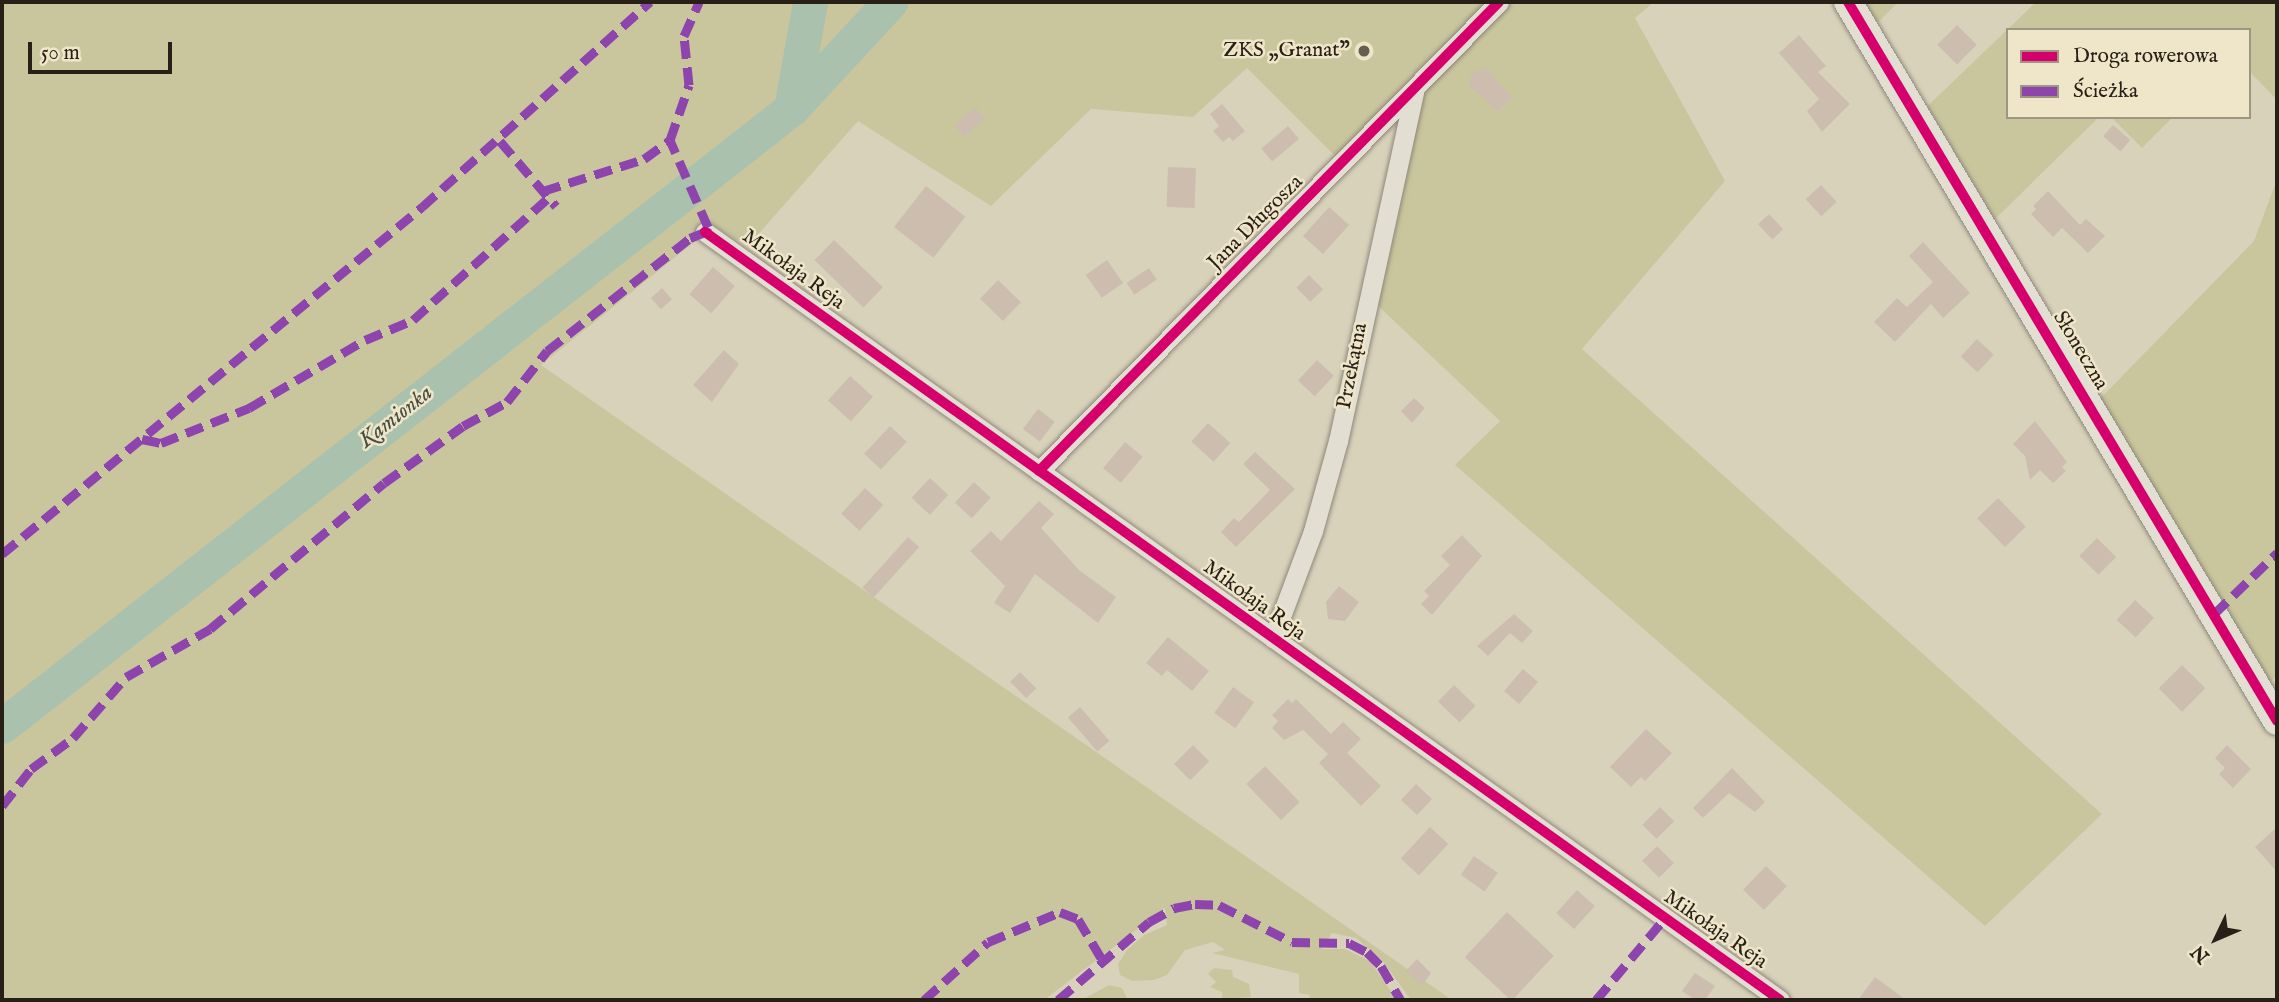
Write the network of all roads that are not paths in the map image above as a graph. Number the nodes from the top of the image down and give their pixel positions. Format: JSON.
{"nodes":[{"id":1,"x":1499,"y":2,"type":"edge"},
{"id":2,"x":1848,"y":2,"type":"edge"},
{"id":3,"x":1414,"y":89,"type":"junction"},
{"id":4,"x":705,"y":232,"type":"dead end"},
{"id":5,"x":1039,"y":471,"type":"junction"},
{"id":6,"x":1273,"y":638,"type":"junction"},
{"id":7,"x":2277,"y":721,"type":"edge"},
{"id":8,"x":1780,"y":1000,"type":"edge"}],
"edges":[{"from":1,"to":3,"type":"street","name":"Jana Długosza"},
{"from":2,"to":7,"type":"street","name":"Słoneczna"},
{"from":3,"to":5,"type":"street","name":"Jana Długosza"},
{"from":3,"to":6,"type":"street","name":"Przekątna"},
{"from":4,"to":5,"type":"street","name":"Mikołaja Reja"},
{"from":5,"to":6,"type":"street","name":"Mikołaja Reja"},
{"from":6,"to":8,"type":"street","name":"Mikołaja Reja"}]}
